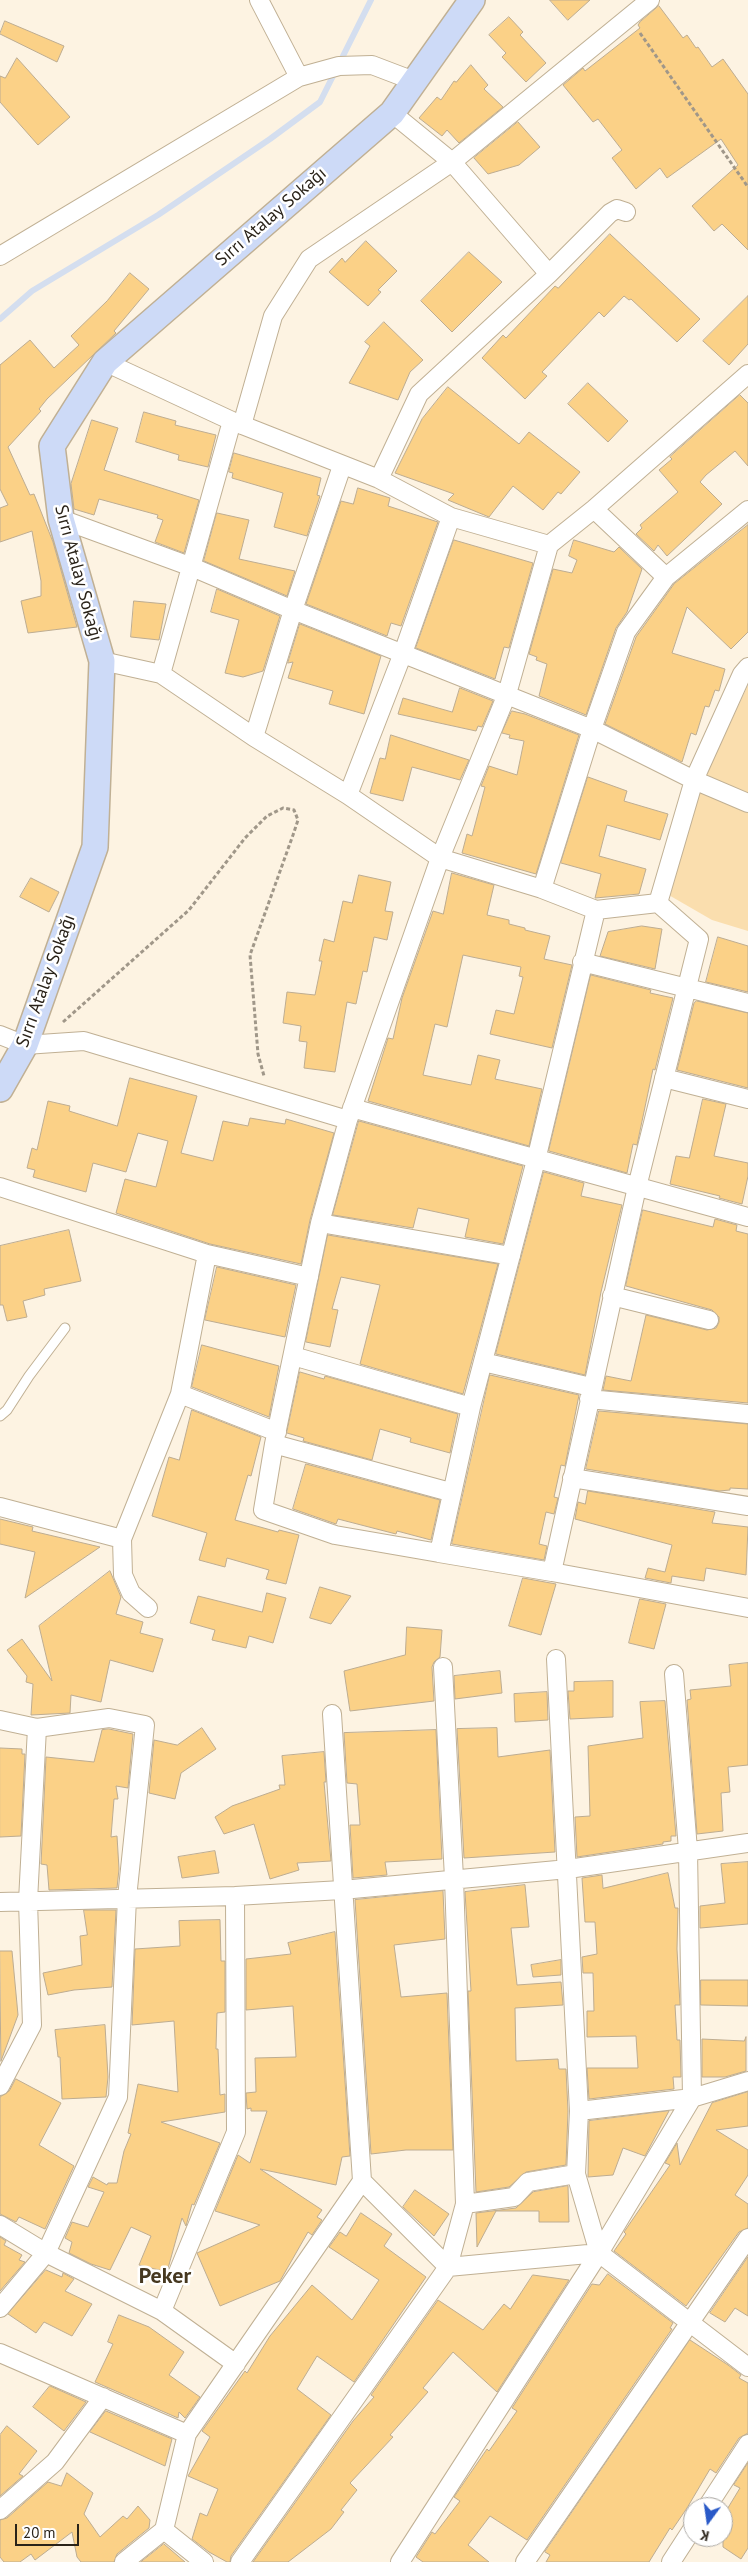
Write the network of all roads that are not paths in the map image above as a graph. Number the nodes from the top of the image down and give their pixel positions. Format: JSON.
{"nodes":[{"id":1,"x":258,"y":0,"type":"edge"},
{"id":2,"x":472,"y":0,"type":"edge"},
{"id":3,"x":650,"y":0,"type":"edge"},
{"id":4,"x":299,"y":77,"type":"junction"},
{"id":5,"x":414,"y":81,"type":"junction"},
{"id":6,"x":392,"y":113,"type":"junction"},
{"id":7,"x":452,"y":162,"type":"junction"},
{"id":8,"x":626,"y":212,"type":"dead end"},
{"id":9,"x":0,"y":256,"type":"edge"},
{"id":10,"x":549,"y":274,"type":"junction"},
{"id":11,"x":105,"y":362,"type":"junction"},
{"id":12,"x":748,"y":374,"type":"edge"},
{"id":13,"x":237,"y":423,"type":"junction"},
{"id":14,"x":342,"y":466,"type":"junction"},
{"id":15,"x":379,"y":479,"type":"junction"},
{"id":16,"x":594,"y":509,"type":"junction"},
{"id":17,"x":748,"y":510,"type":"edge"},
{"id":18,"x":451,"y":517,"type":"junction"},
{"id":19,"x":61,"y":519,"type":"junction"},
{"id":20,"x":549,"y":545,"type":"junction"},
{"id":21,"x":192,"y":567,"type":"junction"},
{"id":22,"x":666,"y":577,"type":"junction"},
{"id":23,"x":293,"y":610,"type":"junction"},
{"id":24,"x":402,"y":653,"type":"junction"},
{"id":25,"x":102,"y":661,"type":"junction"},
{"id":26,"x":748,"y":667,"type":"edge"},
{"id":27,"x":161,"y":674,"type":"junction"},
{"id":28,"x":507,"y":694,"type":"junction"},
{"id":29,"x":592,"y":729,"type":"junction"},
{"id":30,"x":254,"y":737,"type":"junction"},
{"id":31,"x":694,"y":780,"type":"junction"},
{"id":32,"x":348,"y":795,"type":"junction"},
{"id":33,"x":748,"y":803,"type":"edge"},
{"id":34,"x":440,"y":858,"type":"junction"},
{"id":35,"x":542,"y":889,"type":"junction"},
{"id":36,"x":658,"y":902,"type":"junction"},
{"id":37,"x":596,"y":910,"type":"junction"},
{"id":38,"x":582,"y":962,"type":"junction"},
{"id":39,"x":687,"y":987,"type":"junction"},
{"id":40,"x":748,"y":1003,"type":"edge"},
{"id":41,"x":0,"y":1035,"type":"edge"},
{"id":42,"x":31,"y":1045,"type":"junction"},
{"id":43,"x":664,"y":1078,"type":"junction"},
{"id":44,"x":0,"y":1088,"type":"edge"},
{"id":45,"x":748,"y":1100,"type":"edge"},
{"id":46,"x":350,"y":1114,"type":"junction"},
{"id":47,"x":536,"y":1160,"type":"junction"},
{"id":48,"x":0,"y":1187,"type":"edge"},
{"id":49,"x":636,"y":1187,"type":"junction"},
{"id":50,"x":748,"y":1217,"type":"edge"},
{"id":51,"x":320,"y":1222,"type":"junction"},
{"id":52,"x":207,"y":1254,"type":"junction"},
{"id":53,"x":511,"y":1256,"type":"junction"},
{"id":54,"x":309,"y":1277,"type":"junction"},
{"id":55,"x":612,"y":1296,"type":"junction"},
{"id":56,"x":709,"y":1320,"type":"dead end"},
{"id":57,"x":65,"y":1328,"type":"dead end"},
{"id":58,"x":294,"y":1356,"type":"junction"},
{"id":59,"x":483,"y":1362,"type":"junction"},
{"id":60,"x":590,"y":1393,"type":"junction"},
{"id":61,"x":180,"y":1394,"type":"junction"},
{"id":62,"x":471,"y":1407,"type":"junction"},
{"id":63,"x":748,"y":1414,"type":"edge"},
{"id":64,"x":0,"y":1416,"type":"edge"},
{"id":65,"x":275,"y":1438,"type":"junction"},
{"id":66,"x":572,"y":1478,"type":"junction"},
{"id":67,"x":450,"y":1492,"type":"junction"},
{"id":68,"x":748,"y":1506,"type":"edge"},
{"id":69,"x":0,"y":1507,"type":"edge"},
{"id":70,"x":122,"y":1539,"type":"junction"},
{"id":71,"x":439,"y":1554,"type":"junction"},
{"id":72,"x":552,"y":1572,"type":"junction"},
{"id":73,"x":148,"y":1608,"type":"dead end"},
{"id":74,"x":748,"y":1608,"type":"edge"},
{"id":75,"x":556,"y":1659,"type":"dead end"},
{"id":76,"x":443,"y":1667,"type":"dead end"},
{"id":77,"x":674,"y":1674,"type":"dead end"},
{"id":78,"x":332,"y":1714,"type":"dead end"},
{"id":79,"x":0,"y":1720,"type":"edge"},
{"id":80,"x":37,"y":1728,"type":"junction"},
{"id":81,"x":748,"y":1843,"type":"edge"},
{"id":82,"x":688,"y":1850,"type":"junction"},
{"id":83,"x":568,"y":1869,"type":"junction"},
{"id":84,"x":454,"y":1878,"type":"junction"},
{"id":85,"x":342,"y":1890,"type":"junction"},
{"id":86,"x":235,"y":1896,"type":"junction"},
{"id":87,"x":127,"y":1898,"type":"junction"},
{"id":88,"x":28,"y":1901,"type":"junction"},
{"id":89,"x":0,"y":1902,"type":"edge"},
{"id":90,"x":748,"y":2081,"type":"edge"},
{"id":91,"x":0,"y":2086,"type":"edge"},
{"id":92,"x":692,"y":2098,"type":"junction"},
{"id":93,"x":578,"y":2111,"type":"junction"},
{"id":94,"x":576,"y":2174,"type":"junction"},
{"id":95,"x":362,"y":2181,"type":"junction"},
{"id":96,"x":465,"y":2204,"type":"junction"},
{"id":97,"x":0,"y":2225,"type":"edge"},
{"id":98,"x":748,"y":2238,"type":"edge"},
{"id":99,"x":46,"y":2253,"type":"junction"},
{"id":100,"x":599,"y":2253,"type":"junction"},
{"id":101,"x":448,"y":2268,"type":"junction"},
{"id":102,"x":0,"y":2308,"type":"edge"},
{"id":103,"x":162,"y":2311,"type":"junction"},
{"id":104,"x":689,"y":2323,"type":"junction"},
{"id":105,"x":0,"y":2353,"type":"edge"},
{"id":106,"x":236,"y":2364,"type":"junction"},
{"id":107,"x":748,"y":2366,"type":"edge"},
{"id":108,"x":103,"y":2397,"type":"junction"},
{"id":109,"x":187,"y":2434,"type":"junction"},
{"id":110,"x":748,"y":2444,"type":"edge"},
{"id":111,"x":714,"y":2497,"type":"edge"},
{"id":112,"x":0,"y":2510,"type":"edge"},
{"id":113,"x":164,"y":2530,"type":"junction"},
{"id":114,"x":683,"y":2543,"type":"edge"},
{"id":115,"x":124,"y":2562,"type":"edge"},
{"id":116,"x":204,"y":2562,"type":"edge"},
{"id":117,"x":240,"y":2562,"type":"edge"},
{"id":118,"x":400,"y":2562,"type":"edge"},
{"id":119,"x":525,"y":2562,"type":"edge"},
{"id":120,"x":671,"y":2562,"type":"edge"}],
"edges":[{"from":1,"to":4,"type":"street"},
{"from":2,"to":5,"type":"main road","name":"Sırrı Atalay Sokağı"},
{"from":3,"to":7,"type":"street"},
{"from":4,"to":5,"type":"street"},
{"from":4,"to":9,"type":"street"},
{"from":5,"to":6,"type":"main road","name":"Sırrı Atalay Sokağı"},
{"from":6,"to":7,"type":"street"},
{"from":6,"to":11,"type":"main road","name":"Sırrı Atalay Sokağı"},
{"from":7,"to":10,"type":"street"},
{"from":7,"to":13,"type":"street"},
{"from":8,"to":10,"type":"street"},
{"from":10,"to":15,"type":"street"},
{"from":11,"to":13,"type":"street"},
{"from":11,"to":19,"type":"main road","name":"Sırrı Atalay Sokağı"},
{"from":12,"to":16,"type":"street"},
{"from":13,"to":14,"type":"street"},
{"from":13,"to":21,"type":"street"},
{"from":14,"to":15,"type":"street"},
{"from":14,"to":23,"type":"street"},
{"from":15,"to":18,"type":"street"},
{"from":16,"to":20,"type":"street"},
{"from":16,"to":22,"type":"street"},
{"from":17,"to":22,"type":"street"},
{"from":18,"to":20,"type":"street"},
{"from":18,"to":24,"type":"street"},
{"from":19,"to":21,"type":"street"},
{"from":19,"to":25,"type":"main road","name":"Sırrı Atalay Sokağı"},
{"from":20,"to":28,"type":"street"},
{"from":21,"to":23,"type":"street"},
{"from":21,"to":27,"type":"street"},
{"from":22,"to":29,"type":"street"},
{"from":23,"to":24,"type":"street"},
{"from":23,"to":30,"type":"street"},
{"from":24,"to":28,"type":"street"},
{"from":24,"to":32,"type":"street"},
{"from":25,"to":27,"type":"street"},
{"from":25,"to":42,"type":"main road","name":"Sırrı Atalay Sokağı"},
{"from":26,"to":31,"type":"street"},
{"from":27,"to":30,"type":"street"},
{"from":28,"to":29,"type":"street"},
{"from":28,"to":34,"type":"street"},
{"from":29,"to":31,"type":"street"},
{"from":29,"to":35,"type":"street"},
{"from":30,"to":32,"type":"street"},
{"from":31,"to":33,"type":"street"},
{"from":31,"to":36,"type":"street"},
{"from":32,"to":34,"type":"street"},
{"from":34,"to":35,"type":"street"},
{"from":34,"to":46,"type":"street"},
{"from":35,"to":37,"type":"street"},
{"from":36,"to":37,"type":"street"},
{"from":36,"to":39,"type":"street"},
{"from":37,"to":38,"type":"street"},
{"from":38,"to":39,"type":"street"},
{"from":38,"to":47,"type":"street"},
{"from":39,"to":40,"type":"street"},
{"from":39,"to":43,"type":"street"},
{"from":41,"to":42,"type":"street"},
{"from":42,"to":44,"type":"main road","name":"Sırrı Atalay Sokağı"},
{"from":42,"to":46,"type":"street"},
{"from":43,"to":45,"type":"street"},
{"from":43,"to":49,"type":"street"},
{"from":46,"to":47,"type":"street"},
{"from":46,"to":51,"type":"street"},
{"from":47,"to":49,"type":"street"},
{"from":47,"to":53,"type":"street"},
{"from":48,"to":52,"type":"street"},
{"from":49,"to":50,"type":"street"},
{"from":49,"to":55,"type":"street"},
{"from":51,"to":53,"type":"street"},
{"from":51,"to":54,"type":"street"},
{"from":52,"to":54,"type":"street"},
{"from":52,"to":61,"type":"street"},
{"from":53,"to":59,"type":"street"},
{"from":54,"to":58,"type":"street"},
{"from":55,"to":56,"type":"street"},
{"from":55,"to":60,"type":"street"},
{"from":57,"to":64,"type":"lane"},
{"from":58,"to":62,"type":"street"},
{"from":58,"to":65,"type":"street"},
{"from":59,"to":60,"type":"street"},
{"from":59,"to":62,"type":"street"},
{"from":60,"to":63,"type":"street"},
{"from":60,"to":66,"type":"street"},
{"from":61,"to":65,"type":"street"},
{"from":61,"to":70,"type":"street"},
{"from":62,"to":67,"type":"street"},
{"from":65,"to":67,"type":"street"},
{"from":65,"to":71,"type":"street"},
{"from":66,"to":68,"type":"street"},
{"from":66,"to":72,"type":"street"},
{"from":67,"to":71,"type":"street"},
{"from":69,"to":70,"type":"street"},
{"from":70,"to":73,"type":"street"},
{"from":71,"to":72,"type":"street"},
{"from":72,"to":74,"type":"street"},
{"from":75,"to":83,"type":"street"},
{"from":76,"to":84,"type":"street"},
{"from":77,"to":82,"type":"street"},
{"from":78,"to":85,"type":"street"},
{"from":79,"to":80,"type":"street"},
{"from":80,"to":87,"type":"street"},
{"from":80,"to":88,"type":"street"},
{"from":81,"to":82,"type":"street"},
{"from":82,"to":83,"type":"street"},
{"from":82,"to":92,"type":"street"},
{"from":83,"to":84,"type":"street"},
{"from":83,"to":93,"type":"street"},
{"from":84,"to":85,"type":"street"},
{"from":84,"to":96,"type":"street"},
{"from":85,"to":86,"type":"street"},
{"from":85,"to":95,"type":"street"},
{"from":86,"to":87,"type":"street"},
{"from":86,"to":103,"type":"street"},
{"from":87,"to":88,"type":"street"},
{"from":87,"to":99,"type":"street"},
{"from":88,"to":89,"type":"street"},
{"from":88,"to":91,"type":"street"},
{"from":90,"to":92,"type":"street"},
{"from":92,"to":93,"type":"street"},
{"from":92,"to":100,"type":"street"},
{"from":93,"to":94,"type":"street"},
{"from":94,"to":96,"type":"street"},
{"from":94,"to":100,"type":"street"},
{"from":95,"to":101,"type":"street"},
{"from":95,"to":106,"type":"street"},
{"from":96,"to":101,"type":"street"},
{"from":97,"to":99,"type":"street"},
{"from":98,"to":104,"type":"street"},
{"from":99,"to":102,"type":"street"},
{"from":99,"to":103,"type":"street"},
{"from":100,"to":101,"type":"street"},
{"from":100,"to":104,"type":"street"},
{"from":100,"to":118,"type":"street"},
{"from":101,"to":117,"type":"street"},
{"from":103,"to":106,"type":"street"},
{"from":104,"to":107,"type":"street"},
{"from":104,"to":119,"type":"street"},
{"from":105,"to":108,"type":"street"},
{"from":106,"to":109,"type":"street"},
{"from":108,"to":109,"type":"street"},
{"from":108,"to":112,"type":"street"},
{"from":109,"to":113,"type":"street"},
{"from":110,"to":111,"type":"street"},
{"from":113,"to":115,"type":"street"},
{"from":113,"to":116,"type":"street"},
{"from":114,"to":120,"type":"street"}]}
